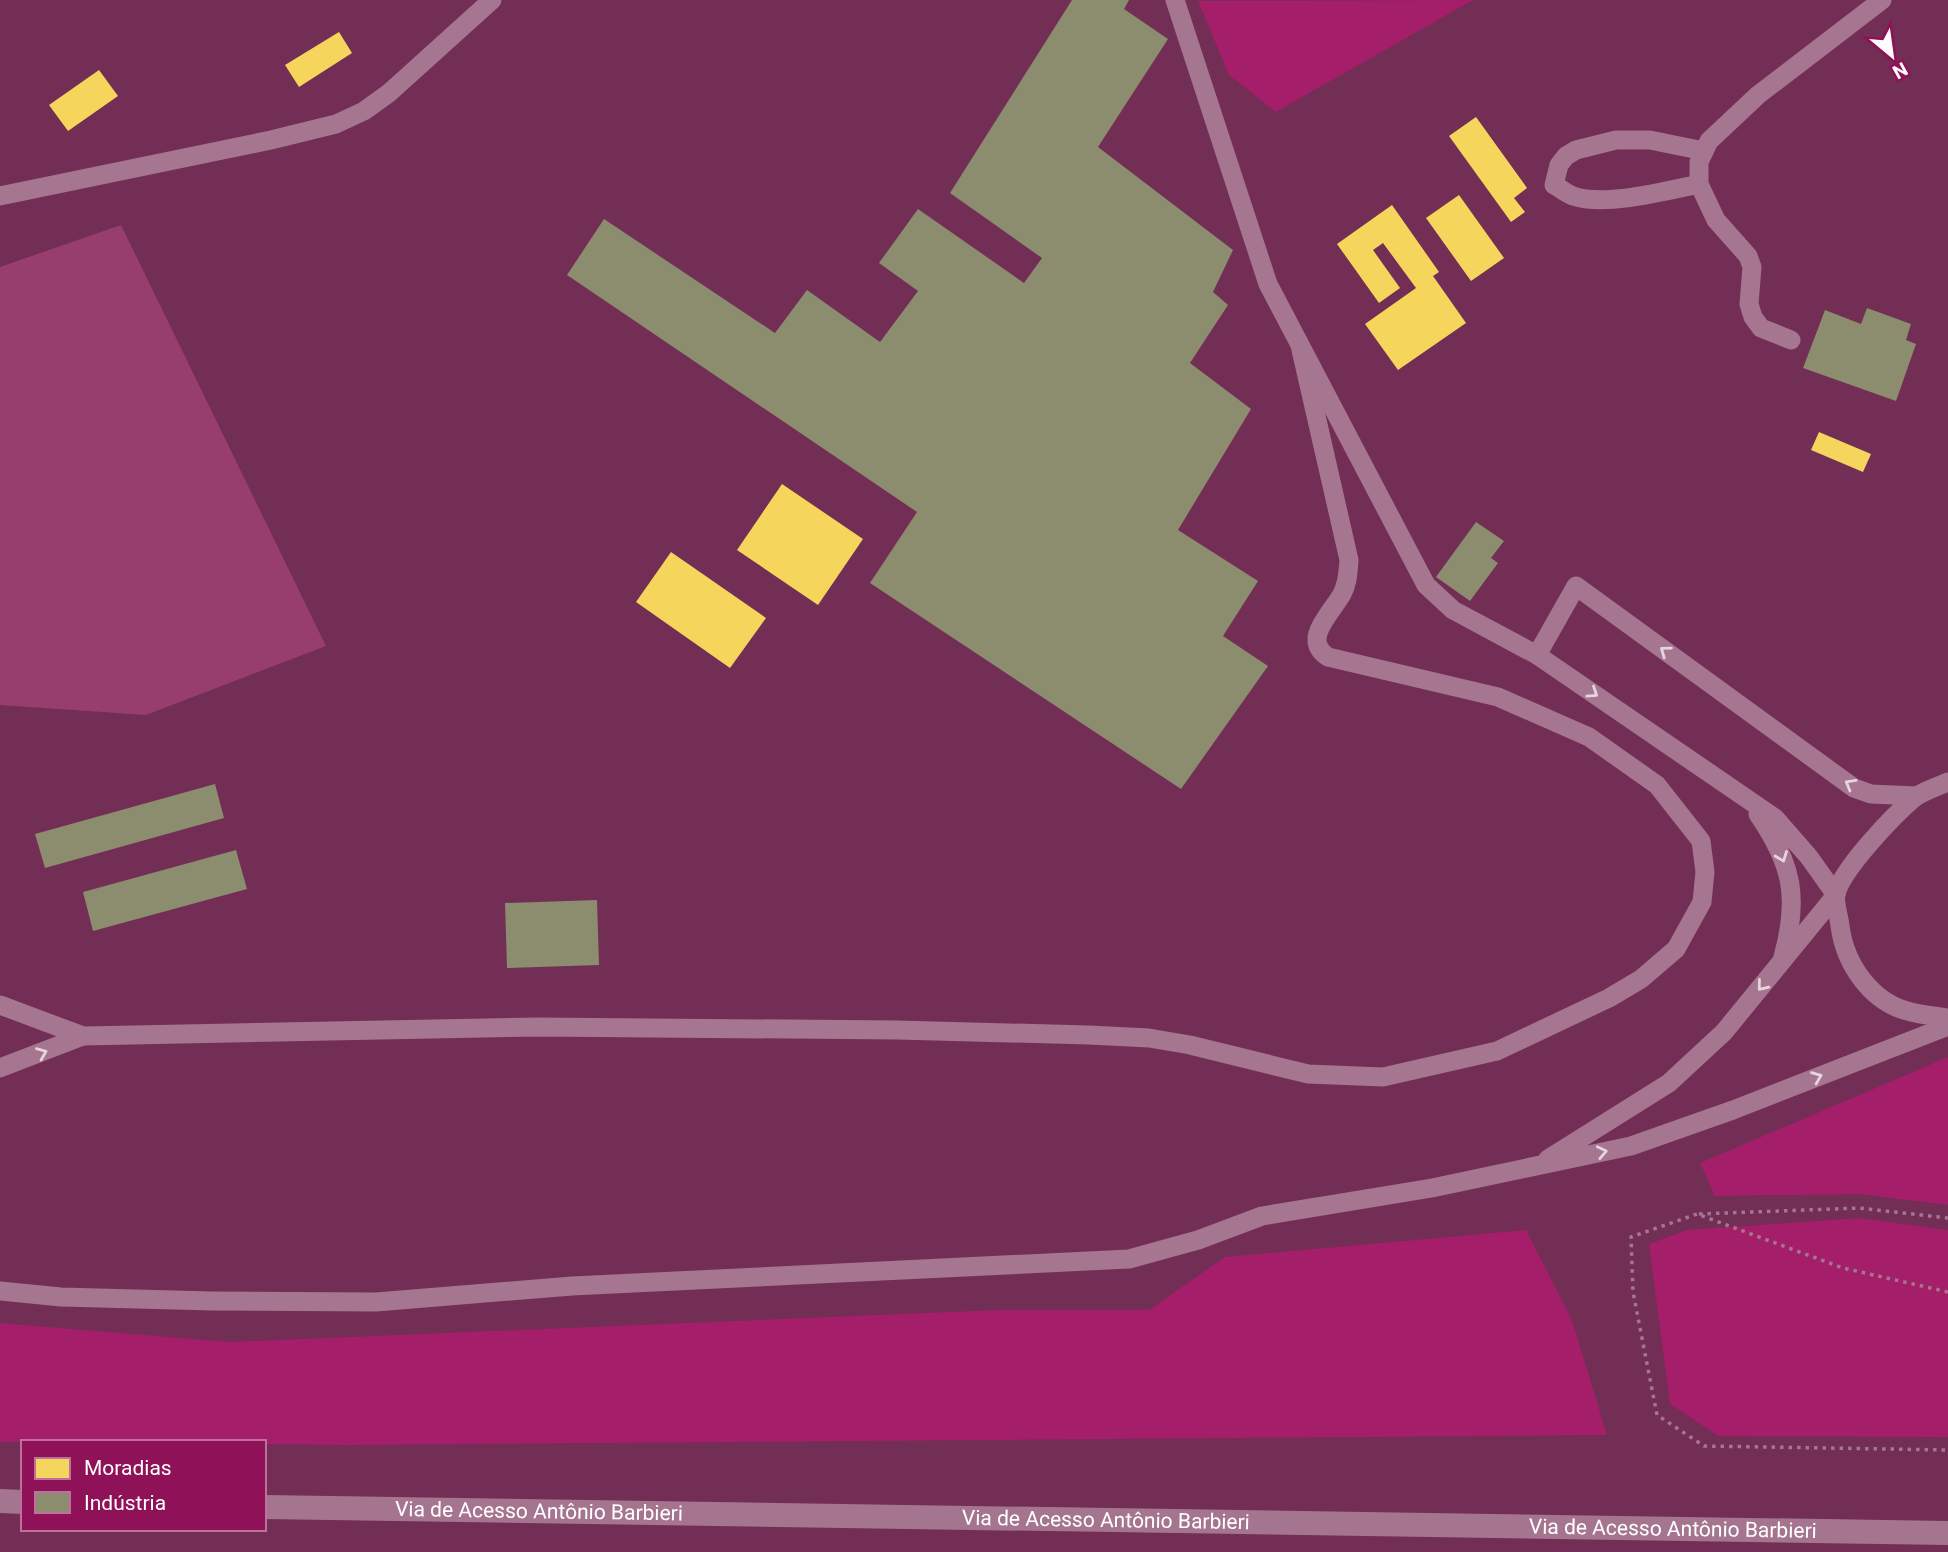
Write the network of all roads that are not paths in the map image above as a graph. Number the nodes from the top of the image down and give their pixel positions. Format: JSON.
{"nodes":[{"id":1,"x":492,"y":0,"type":"edge"},
{"id":2,"x":1175,"y":0,"type":"edge"},
{"id":3,"x":1882,"y":0,"type":"edge"},
{"id":4,"x":1704,"y":151,"type":"junction"},
{"id":5,"x":1699,"y":184,"type":"junction"},
{"id":6,"x":0,"y":196,"type":"edge"},
{"id":7,"x":1791,"y":340,"type":"dead end"},
{"id":8,"x":1301,"y":350,"type":"junction"},
{"id":9,"x":1536,"y":655,"type":"junction"},
{"id":10,"x":1948,"y":782,"type":"edge"},
{"id":11,"x":1916,"y":796,"type":"junction"},
{"id":12,"x":1748,"y":799,"type":"junction"},
{"id":13,"x":1836,"y":895,"type":"junction"},
{"id":14,"x":1782,"y":962,"type":"junction"},
{"id":15,"x":0,"y":1005,"type":"edge"},
{"id":16,"x":1948,"y":1018,"type":"edge"},
{"id":17,"x":1948,"y":1026,"type":"edge"},
{"id":18,"x":83,"y":1036,"type":"junction"},
{"id":19,"x":0,"y":1068,"type":"edge"},
{"id":20,"x":1535,"y":1167,"type":"junction"},
{"id":21,"x":0,"y":1290,"type":"edge"},
{"id":22,"x":0,"y":1501,"type":"edge"},
{"id":23,"x":21,"y":1502,"type":"edge"},
{"id":24,"x":266,"y":1507,"type":"edge"},
{"id":25,"x":1948,"y":1533,"type":"edge"}],
"edges":[{"from":1,"to":6,"type":"street"},
{"from":2,"to":8,"type":"street"},
{"from":3,"to":4,"type":"street"},
{"from":4,"to":5,"type":"street"},
{"from":4,"to":5,"type":"street"},
{"from":5,"to":7,"type":"street"},
{"from":8,"to":9,"type":"street"},
{"from":8,"to":18,"type":"street"},
{"from":11,"to":9,"type":"street","one_way":true},
{"from":9,"to":12,"type":"street","one_way":true},
{"from":10,"to":11,"type":"street"},
{"from":11,"to":13,"type":"street"},
{"from":12,"to":13,"type":"street"},
{"from":12,"to":14,"type":"street","one_way":true},
{"from":13,"to":14,"type":"street"},
{"from":13,"to":16,"type":"street"},
{"from":14,"to":20,"type":"street","one_way":true},
{"from":15,"to":18,"type":"street"},
{"from":20,"to":17,"type":"street","one_way":true},
{"from":19,"to":18,"type":"street","one_way":true},
{"from":20,"to":21,"type":"street"},
{"from":22,"to":23,"type":"main road"},
{"from":24,"to":25,"type":"main road","name":"Via de Acesso Antônio Barbieri"}]}
